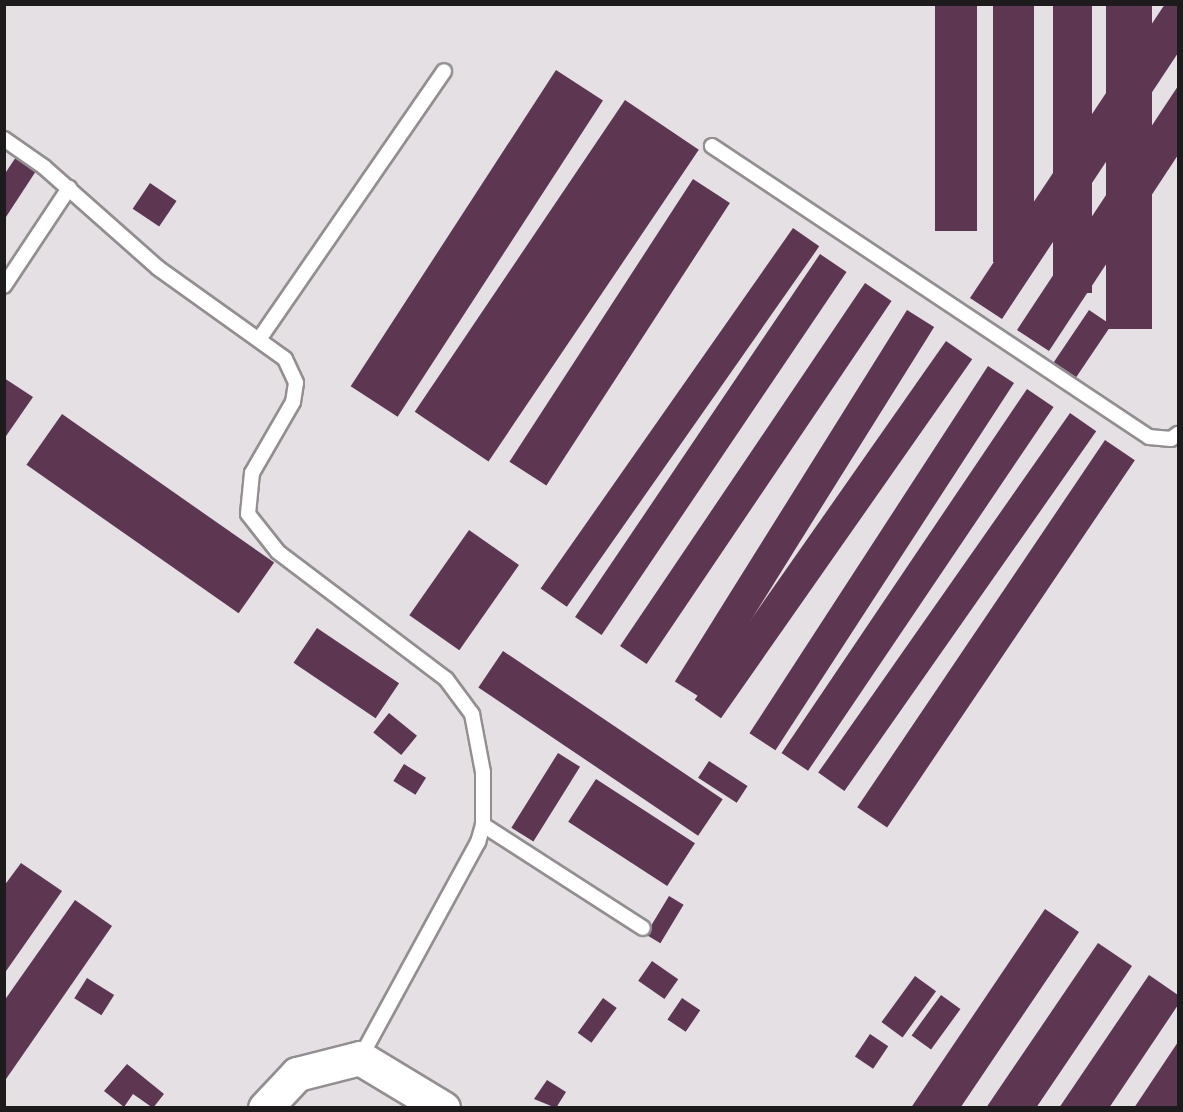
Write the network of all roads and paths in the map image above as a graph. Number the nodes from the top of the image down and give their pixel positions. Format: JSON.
{"nodes":[{"id":1,"x":444,"y":71,"type":"dead end"},
{"id":2,"x":5,"y":142,"type":"edge"},
{"id":3,"x":712,"y":146,"type":"dead end"},
{"id":4,"x":69,"y":188,"type":"junction"},
{"id":5,"x":4,"y":286,"type":"edge"},
{"id":6,"x":260,"y":338,"type":"junction"},
{"id":7,"x":1179,"y":434,"type":"edge"},
{"id":8,"x":483,"y":825,"type":"junction"},
{"id":9,"x":643,"y":928,"type":"dead end"},
{"id":10,"x":360,"y":1058,"type":"junction"},
{"id":11,"x":265,"y":1107,"type":"edge"},
{"id":12,"x":443,"y":1107,"type":"edge"}],
"edges":[{"from":1,"to":6,"type":"lane"},
{"from":2,"to":4,"type":"lane"},
{"from":3,"to":7,"type":"lane"},
{"from":4,"to":5,"type":"lane"},
{"from":4,"to":6,"type":"lane"},
{"from":6,"to":8,"type":"lane"},
{"from":8,"to":9,"type":"lane"},
{"from":8,"to":10,"type":"lane"},
{"from":10,"to":11,"type":"street"},
{"from":10,"to":12,"type":"street"}]}
